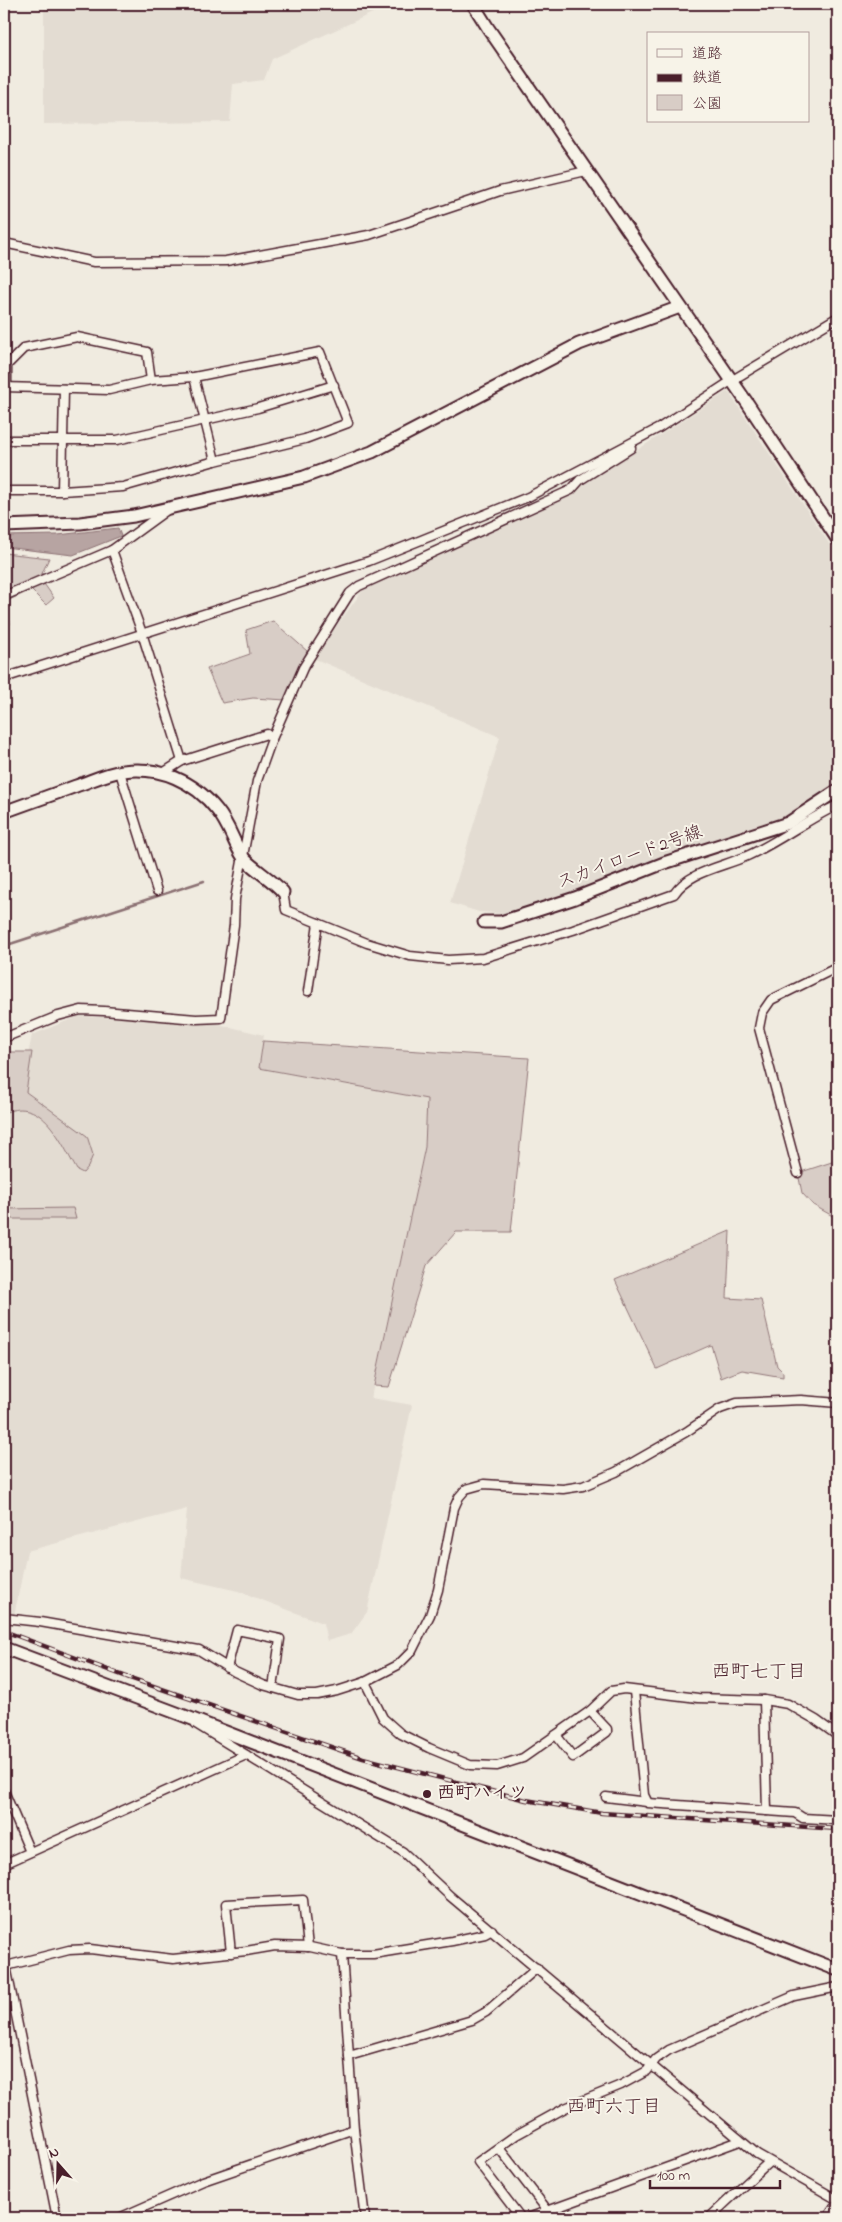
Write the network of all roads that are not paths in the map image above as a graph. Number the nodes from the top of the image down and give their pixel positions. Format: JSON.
{"nodes":[{"id":1,"x":473,"y":4,"type":"edge"},
{"id":2,"x":586,"y":171,"type":"junction"},
{"id":3,"x":4,"y":243,"type":"edge"},
{"id":4,"x":680,"y":307,"type":"junction"},
{"id":5,"x":838,"y":317,"type":"edge"},
{"id":6,"x":194,"y":377,"type":"junction"},
{"id":7,"x":152,"y":380,"type":"junction"},
{"id":8,"x":731,"y":382,"type":"junction"},
{"id":9,"x":334,"y":385,"type":"junction"},
{"id":10,"x":5,"y":387,"type":"edge"},
{"id":11,"x":64,"y":389,"type":"junction"},
{"id":12,"x":204,"y":421,"type":"junction"},
{"id":13,"x":648,"y":434,"type":"junction"},
{"id":14,"x":4,"y":440,"type":"edge"},
{"id":15,"x":62,"y":440,"type":"junction"},
{"id":16,"x":215,"y":461,"type":"junction"},
{"id":17,"x":4,"y":491,"type":"edge"},
{"id":18,"x":62,"y":491,"type":"junction"},
{"id":19,"x":172,"y":507,"type":"junction"},
{"id":20,"x":4,"y":526,"type":"edge"},
{"id":21,"x":838,"y":540,"type":"edge"},
{"id":22,"x":112,"y":550,"type":"junction"},
{"id":23,"x":4,"y":596,"type":"edge"},
{"id":24,"x":142,"y":633,"type":"junction"},
{"id":25,"x":4,"y":678,"type":"edge"},
{"id":26,"x":272,"y":739,"type":"junction"},
{"id":27,"x":182,"y":761,"type":"junction"},
{"id":28,"x":120,"y":772,"type":"junction"},
{"id":29,"x":163,"y":773,"type":"junction"},
{"id":30,"x":838,"y":790,"type":"edge"},
{"id":31,"x":838,"y":805,"type":"edge"},
{"id":32,"x":4,"y":812,"type":"edge"},
{"id":33,"x":244,"y":858,"type":"junction"},
{"id":34,"x":157,"y":891,"type":"dead end"},
{"id":35,"x":283,"y":892,"type":"joint"},
{"id":36,"x":484,"y":922,"type":"dead end"},
{"id":37,"x":318,"y":923,"type":"junction"},
{"id":38,"x":838,"y":967,"type":"edge"},
{"id":39,"x":308,"y":991,"type":"dead end"},
{"id":40,"x":4,"y":1038,"type":"edge"},
{"id":41,"x":798,"y":1173,"type":"dead end"},
{"id":42,"x":838,"y":1403,"type":"edge"},
{"id":43,"x":4,"y":1618,"type":"edge"},
{"id":44,"x":4,"y":1648,"type":"edge"},
{"id":45,"x":227,"y":1668,"type":"junction"},
{"id":46,"x":365,"y":1682,"type":"junction"},
{"id":47,"x":273,"y":1688,"type":"junction"},
{"id":48,"x":634,"y":1692,"type":"junction"},
{"id":49,"x":764,"y":1700,"type":"junction"},
{"id":50,"x":590,"y":1711,"type":"junction"},
{"id":51,"x":182,"y":1714,"type":"junction"},
{"id":52,"x":556,"y":1735,"type":"junction"},
{"id":53,"x":838,"y":1736,"type":"edge"},
{"id":54,"x":246,"y":1755,"type":"junction"},
{"id":55,"x":4,"y":1791,"type":"edge"},
{"id":56,"x":606,"y":1797,"type":"dead end"},
{"id":57,"x":647,"y":1802,"type":"junction"},
{"id":58,"x":766,"y":1811,"type":"junction"},
{"id":59,"x":838,"y":1820,"type":"edge"},
{"id":60,"x":30,"y":1852,"type":"junction"},
{"id":61,"x":4,"y":1864,"type":"edge"},
{"id":62,"x":492,"y":1930,"type":"junction"},
{"id":63,"x":308,"y":1947,"type":"junction"},
{"id":64,"x":230,"y":1953,"type":"junction"},
{"id":65,"x":342,"y":1954,"type":"junction"},
{"id":66,"x":537,"y":1968,"type":"junction"},
{"id":67,"x":838,"y":1970,"type":"edge"},
{"id":68,"x":838,"y":1987,"type":"edge"},
{"id":69,"x":349,"y":2056,"type":"junction"},
{"id":70,"x":652,"y":2065,"type":"junction"},
{"id":71,"x":354,"y":2129,"type":"junction"},
{"id":72,"x":739,"y":2139,"type":"junction"},
{"id":73,"x":499,"y":2148,"type":"junction"},
{"id":74,"x":769,"y":2162,"type":"junction"},
{"id":75,"x":838,"y":2201,"type":"edge"},
{"id":76,"x":548,"y":2211,"type":"junction"},
{"id":77,"x":57,"y":2218,"type":"edge"},
{"id":78,"x":120,"y":2218,"type":"edge"},
{"id":79,"x":365,"y":2218,"type":"edge"},
{"id":80,"x":521,"y":2218,"type":"edge"},
{"id":81,"x":528,"y":2218,"type":"edge"},
{"id":82,"x":708,"y":2218,"type":"edge"},
{"id":83,"x":827,"y":2218,"type":"edge"}],
"edges":[{"from":1,"to":2,"type":"street"},
{"from":2,"to":3,"type":"street"},
{"from":2,"to":4,"type":"street"},
{"from":4,"to":8,"type":"street"},
{"from":4,"to":19,"type":"street"},
{"from":5,"to":8,"type":"street"},
{"from":6,"to":7,"type":"street"},
{"from":6,"to":9,"type":"street"},
{"from":6,"to":12,"type":"street"},
{"from":7,"to":10,"type":"street"},
{"from":7,"to":11,"type":"street"},
{"from":8,"to":13,"type":"street"},
{"from":8,"to":21,"type":"street"},
{"from":9,"to":12,"type":"street"},
{"from":9,"to":16,"type":"street"},
{"from":10,"to":11,"type":"street"},
{"from":11,"to":15,"type":"street"},
{"from":12,"to":15,"type":"street"},
{"from":12,"to":16,"type":"street"},
{"from":13,"to":24,"type":"street"},
{"from":13,"to":26,"type":"street"},
{"from":14,"to":15,"type":"street"},
{"from":15,"to":18,"type":"street"},
{"from":16,"to":18,"type":"street"},
{"from":17,"to":18,"type":"street"},
{"from":19,"to":20,"type":"street"},
{"from":19,"to":22,"type":"street"},
{"from":22,"to":23,"type":"street"},
{"from":22,"to":24,"type":"street"},
{"from":24,"to":25,"type":"street"},
{"from":24,"to":27,"type":"street"},
{"from":26,"to":27,"type":"street"},
{"from":26,"to":33,"type":"street"},
{"from":27,"to":29,"type":"street"},
{"from":28,"to":29,"type":"street"},
{"from":28,"to":32,"type":"street"},
{"from":28,"to":34,"type":"street"},
{"from":29,"to":33,"type":"street"},
{"from":30,"to":36,"type":"street","name":"スカイロード2号線"},
{"from":31,"to":37,"type":"street"},
{"from":33,"to":35,"type":"street"},
{"from":33,"to":40,"type":"street"},
{"from":35,"to":37,"type":"street"},
{"from":37,"to":39,"type":"street"},
{"from":38,"to":41,"type":"street"},
{"from":42,"to":46,"type":"street"},
{"from":43,"to":45,"type":"street"},
{"from":44,"to":51,"type":"street"},
{"from":45,"to":47,"type":"street"},
{"from":45,"to":47,"type":"street"},
{"from":46,"to":47,"type":"street"},
{"from":46,"to":52,"type":"street"},
{"from":48,"to":49,"type":"street"},
{"from":48,"to":50,"type":"street"},
{"from":48,"to":57,"type":"street"},
{"from":49,"to":53,"type":"street"},
{"from":49,"to":58,"type":"street"},
{"from":50,"to":52,"type":"street"},
{"from":50,"to":52,"type":"street"},
{"from":51,"to":54,"type":"street"},
{"from":51,"to":67,"type":"street"},
{"from":54,"to":60,"type":"street"},
{"from":54,"to":62,"type":"street"},
{"from":55,"to":60,"type":"street"},
{"from":56,"to":57,"type":"street"},
{"from":57,"to":58,"type":"street"},
{"from":58,"to":59,"type":"street"},
{"from":60,"to":61,"type":"street"},
{"from":62,"to":65,"type":"street"},
{"from":62,"to":66,"type":"street"},
{"from":63,"to":64,"type":"street"},
{"from":63,"to":64,"type":"street"},
{"from":63,"to":65,"type":"street"},
{"from":64,"to":77,"type":"street"},
{"from":65,"to":69,"type":"street"},
{"from":66,"to":69,"type":"street"},
{"from":66,"to":70,"type":"street"},
{"from":68,"to":70,"type":"street"},
{"from":69,"to":71,"type":"street"},
{"from":70,"to":72,"type":"street"},
{"from":70,"to":73,"type":"street"},
{"from":71,"to":78,"type":"street"},
{"from":71,"to":79,"type":"street"},
{"from":72,"to":74,"type":"street"},
{"from":72,"to":76,"type":"street"},
{"from":73,"to":76,"type":"street"},
{"from":73,"to":80,"type":"street"},
{"from":74,"to":75,"type":"street"},
{"from":74,"to":82,"type":"street"},
{"from":75,"to":83,"type":"street"},
{"from":76,"to":81,"type":"street"}]}
